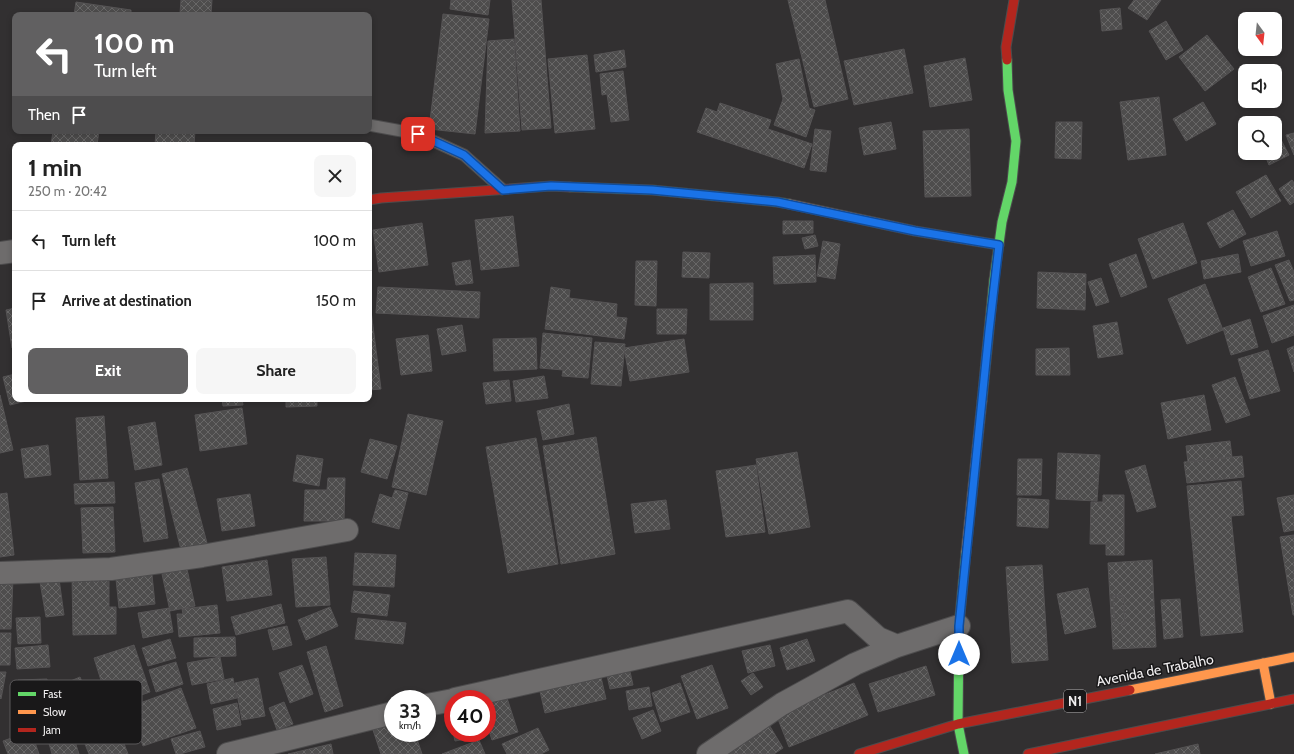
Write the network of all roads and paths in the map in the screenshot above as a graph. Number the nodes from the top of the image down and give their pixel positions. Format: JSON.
{"nodes":[{"id":1,"x":1014,"y":0,"type":"edge"},
{"id":2,"x":372,"y":126,"type":"edge"},
{"id":3,"x":503,"y":190,"type":"junction"},
{"id":4,"x":372,"y":200,"type":"edge"},
{"id":5,"x":999,"y":245,"type":"junction"},
{"id":6,"x":12,"y":251,"type":"edge"},
{"id":7,"x":0,"y":253,"type":"edge"},
{"id":8,"x":347,"y":530,"type":"dead end"},
{"id":9,"x":0,"y":573,"type":"edge"},
{"id":10,"x":959,"y":626,"type":"junction"},
{"id":11,"x":897,"y":646,"type":"junction"},
{"id":12,"x":1294,"y":657,"type":"edge"},
{"id":13,"x":1263,"y":663,"type":"junction"},
{"id":14,"x":494,"y":690,"type":"edge"},
{"id":15,"x":1294,"y":699,"type":"edge"},
{"id":16,"x":1271,"y":704,"type":"junction"},
{"id":17,"x":384,"y":715,"type":"edge"},
{"id":18,"x":958,"y":724,"type":"junction"},
{"id":19,"x":228,"y":754,"type":"edge"},
{"id":20,"x":708,"y":754,"type":"edge"},
{"id":21,"x":859,"y":754,"type":"edge"},
{"id":22,"x":964,"y":754,"type":"edge"},
{"id":23,"x":1028,"y":754,"type":"edge"}],
"edges":[{"from":1,"to":5,"type":"main road"},
{"from":2,"to":3,"type":"lane"},
{"from":3,"to":4,"type":"main road"},
{"from":3,"to":5,"type":"main road"},
{"from":5,"to":10,"type":"main road"},
{"from":6,"to":7,"type":"street"},
{"from":8,"to":9,"type":"street"},
{"from":10,"to":11,"type":"street"},
{"from":10,"to":18,"type":"main road"},
{"from":11,"to":14,"type":"street"},
{"from":11,"to":20,"type":"street"},
{"from":12,"to":13,"type":"main road","name":"Avenida de Trabalho","number":"N1"},
{"from":13,"to":16,"type":"main road"},
{"from":13,"to":18,"type":"main road","name":"Avenida de Trabalho","number":"N1"},
{"from":15,"to":16,"type":"main road"},
{"from":16,"to":23,"type":"main road"},
{"from":17,"to":19,"type":"street"},
{"from":18,"to":21,"type":"main road","name":"Avenida de Trabalho","number":"N1"},
{"from":18,"to":22,"type":"main road"}]}
